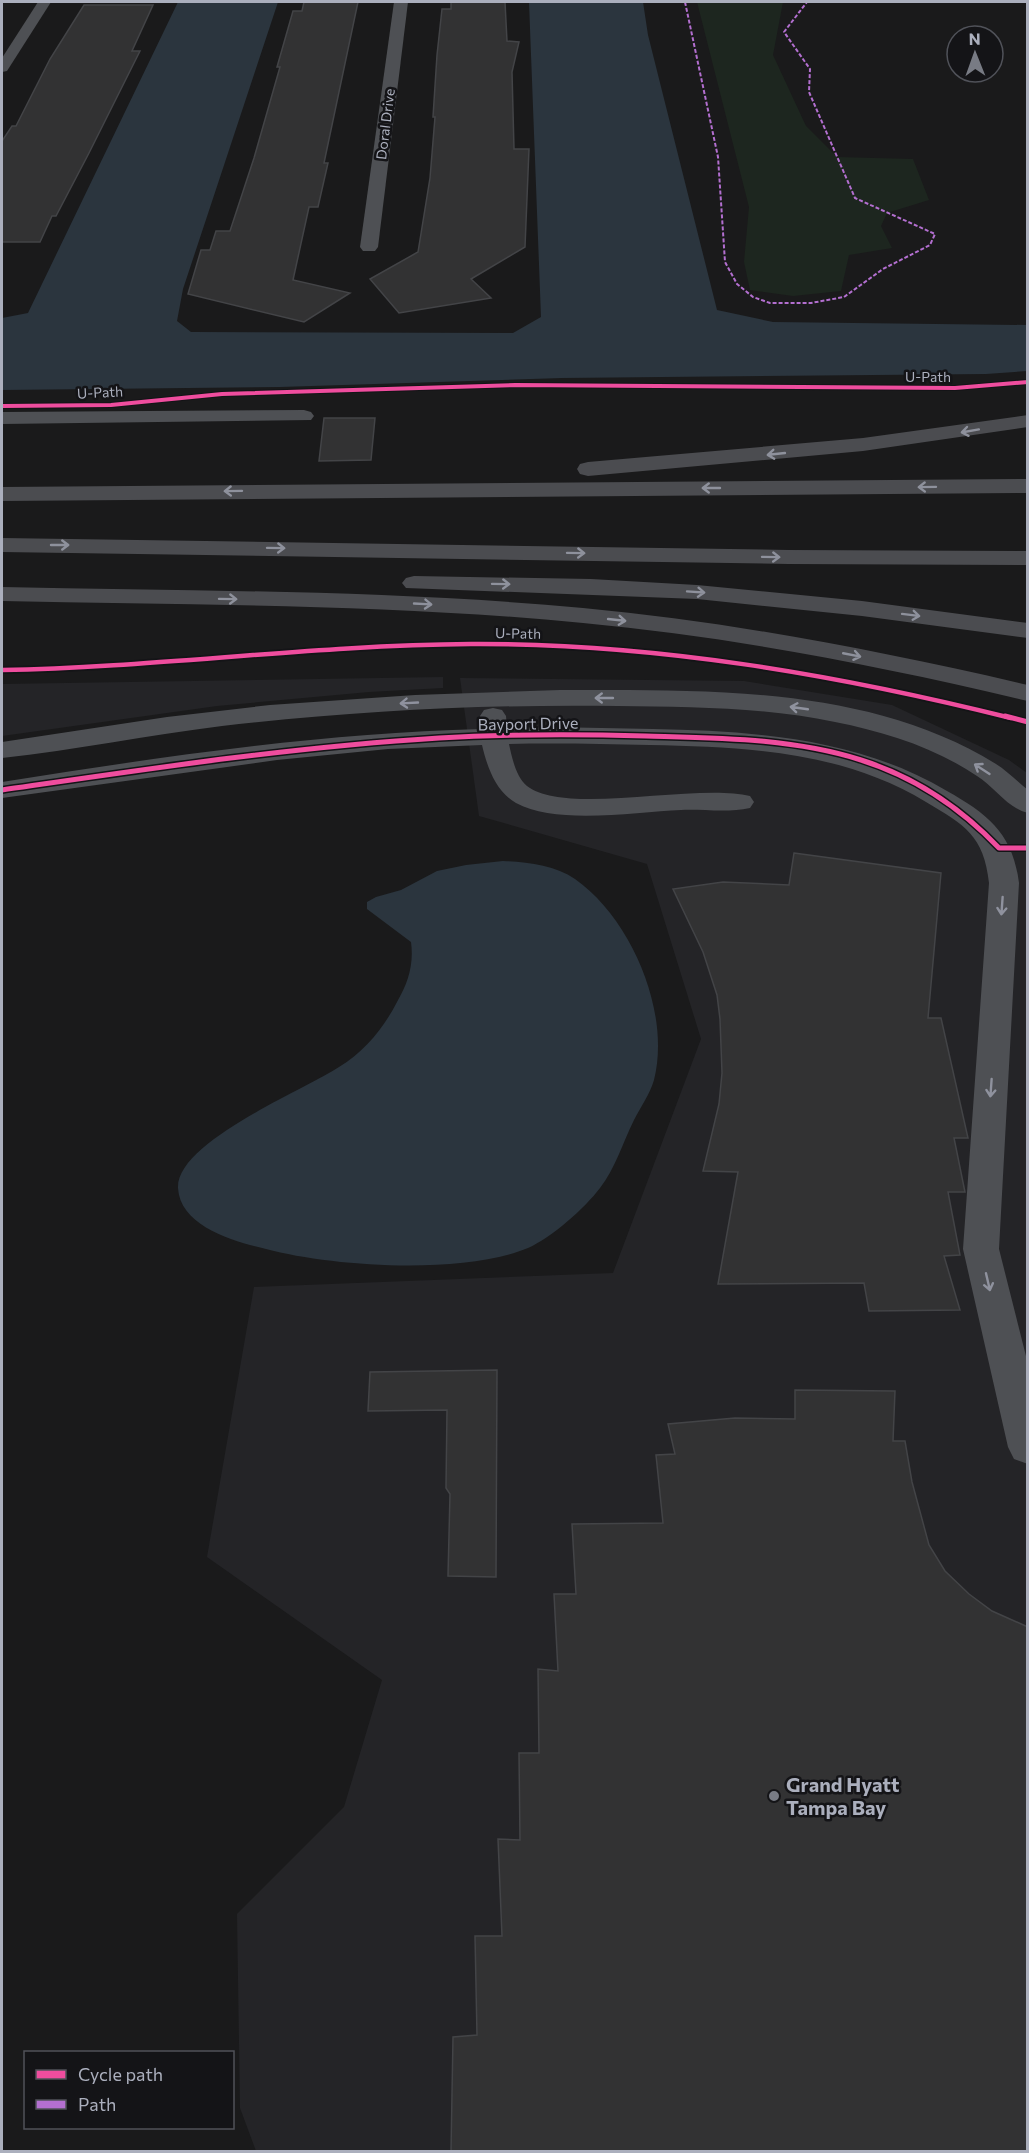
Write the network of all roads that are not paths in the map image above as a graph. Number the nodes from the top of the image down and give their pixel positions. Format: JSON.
{"nodes":[{"id":1,"x":44,"y":2,"type":"edge"},
{"id":2,"x":400,"y":2,"type":"edge"},
{"id":3,"x":2,"y":68,"type":"edge"},
{"id":4,"x":369,"y":248,"type":"dead end"},
{"id":5,"x":304,"y":416,"type":"dead end"},
{"id":6,"x":2,"y":418,"type":"edge"},
{"id":7,"x":1028,"y":421,"type":"edge"},
{"id":8,"x":1028,"y":486,"type":"edge"},
{"id":9,"x":292,"y":490,"type":"junction"},
{"id":10,"x":2,"y":494,"type":"edge"},
{"id":11,"x":2,"y":545,"type":"edge"},
{"id":12,"x":1028,"y":558,"type":"edge"},
{"id":13,"x":2,"y":580,"type":"edge"},
{"id":14,"x":2,"y":594,"type":"edge"},
{"id":15,"x":1028,"y":632,"type":"edge"},
{"id":16,"x":1028,"y":693,"type":"edge"},
{"id":17,"x":493,"y":699,"type":"junction"},
{"id":18,"x":494,"y":736,"type":"junction"},
{"id":19,"x":2,"y":750,"type":"edge"},
{"id":20,"x":2,"y":790,"type":"edge"},
{"id":21,"x":740,"y":802,"type":"dead end"},
{"id":22,"x":1028,"y":805,"type":"edge"},
{"id":23,"x":1013,"y":848,"type":"edge"},
{"id":24,"x":1028,"y":1447,"type":"edge"}],
"edges":[{"from":1,"to":3,"type":"street"},
{"from":2,"to":4,"type":"street","name":"Doral Drive"},
{"from":5,"to":6,"type":"street"},
{"from":7,"to":9,"type":"highway","one_way":true},
{"from":8,"to":9,"type":"highway","one_way":true},
{"from":9,"to":10,"type":"highway","one_way":true},
{"from":11,"to":12,"type":"highway","one_way":true},
{"from":13,"to":15,"type":"highway","one_way":true},
{"from":14,"to":16,"type":"highway","one_way":true},
{"from":17,"to":18,"type":"street"},
{"from":17,"to":19,"type":"street","name":"Bayport Drive","one_way":true},
{"from":22,"to":17,"type":"street","name":"Bayport Drive","one_way":true},
{"from":18,"to":20,"type":"street","name":"Bayport Drive"},
{"from":18,"to":21,"type":"street"},
{"from":18,"to":23,"type":"street","name":"Bayport Drive"},
{"from":23,"to":24,"type":"street","one_way":true}]}
